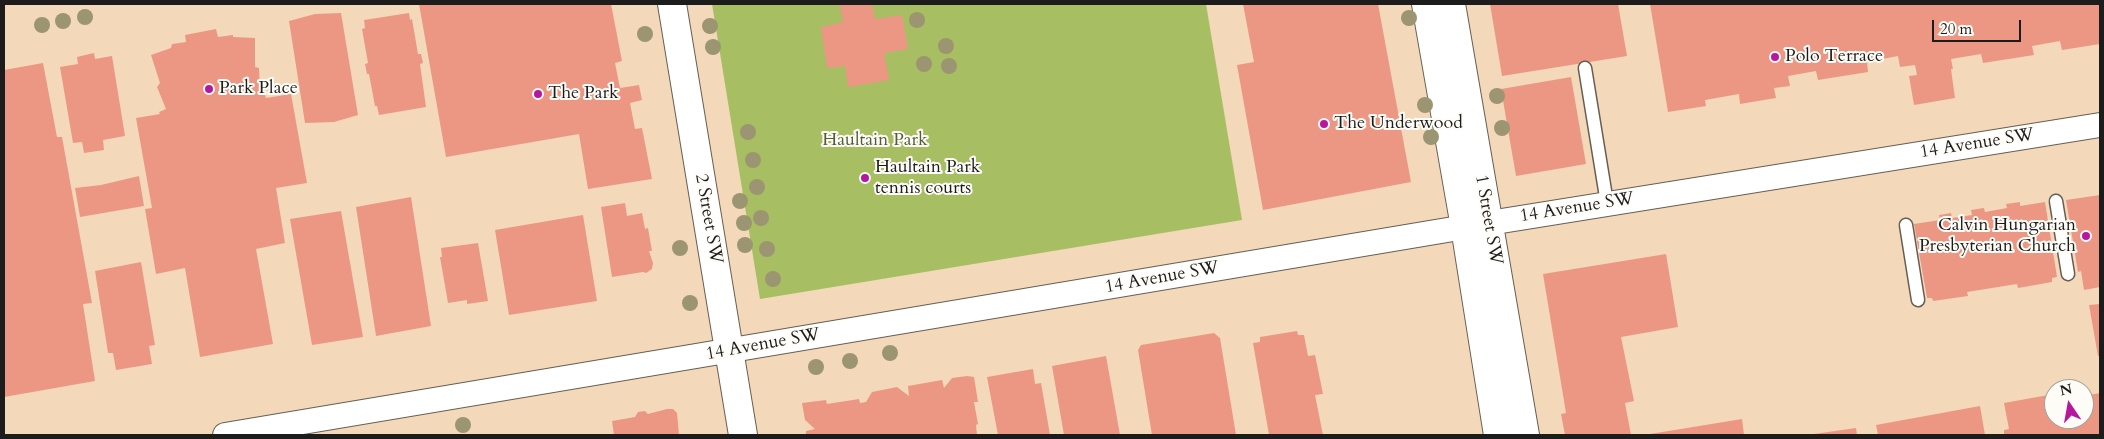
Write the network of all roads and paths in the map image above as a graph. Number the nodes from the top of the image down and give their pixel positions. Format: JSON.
{"nodes":[{"id":1,"x":672,"y":4,"type":"edge"},
{"id":2,"x":1426,"y":4,"type":"edge"},
{"id":3,"x":1452,"y":4,"type":"edge"},
{"id":4,"x":1586,"y":68,"type":"dead end"},
{"id":5,"x":2100,"y":124,"type":"edge"},
{"id":6,"x":2056,"y":201,"type":"dead end"},
{"id":7,"x":1607,"y":204,"type":"junction"},
{"id":8,"x":1477,"y":225,"type":"junction"},
{"id":9,"x":1906,"y":225,"type":"dead end"},
{"id":10,"x":2068,"y":274,"type":"dead end"},
{"id":11,"x":1918,"y":300,"type":"dead end"},
{"id":12,"x":730,"y":351,"type":"junction"},
{"id":13,"x":225,"y":435,"type":"edge"},
{"id":14,"x":743,"y":435,"type":"edge"},
{"id":15,"x":1498,"y":435,"type":"edge"},
{"id":16,"x":1525,"y":435,"type":"edge"}],
"edges":[{"from":1,"to":12,"type":"street","name":"2 Street SW"},
{"from":2,"to":8,"type":"street","name":"1 Street SW"},
{"from":3,"to":8,"type":"street","name":"1 Street SW"},
{"from":4,"to":7,"type":"lane"},
{"from":5,"to":7,"type":"street","name":"14 Avenue SW"},
{"from":6,"to":10,"type":"lane"},
{"from":7,"to":8,"type":"street","name":"14 Avenue SW"},
{"from":8,"to":12,"type":"street","name":"14 Avenue SW"},
{"from":8,"to":15,"type":"street","name":"1 Street SW"},
{"from":8,"to":16,"type":"street","name":"1 Street SW"},
{"from":9,"to":11,"type":"lane"},
{"from":12,"to":13,"type":"street","name":"14 Avenue SW"},
{"from":12,"to":14,"type":"street","name":"2 Street SW"}]}
